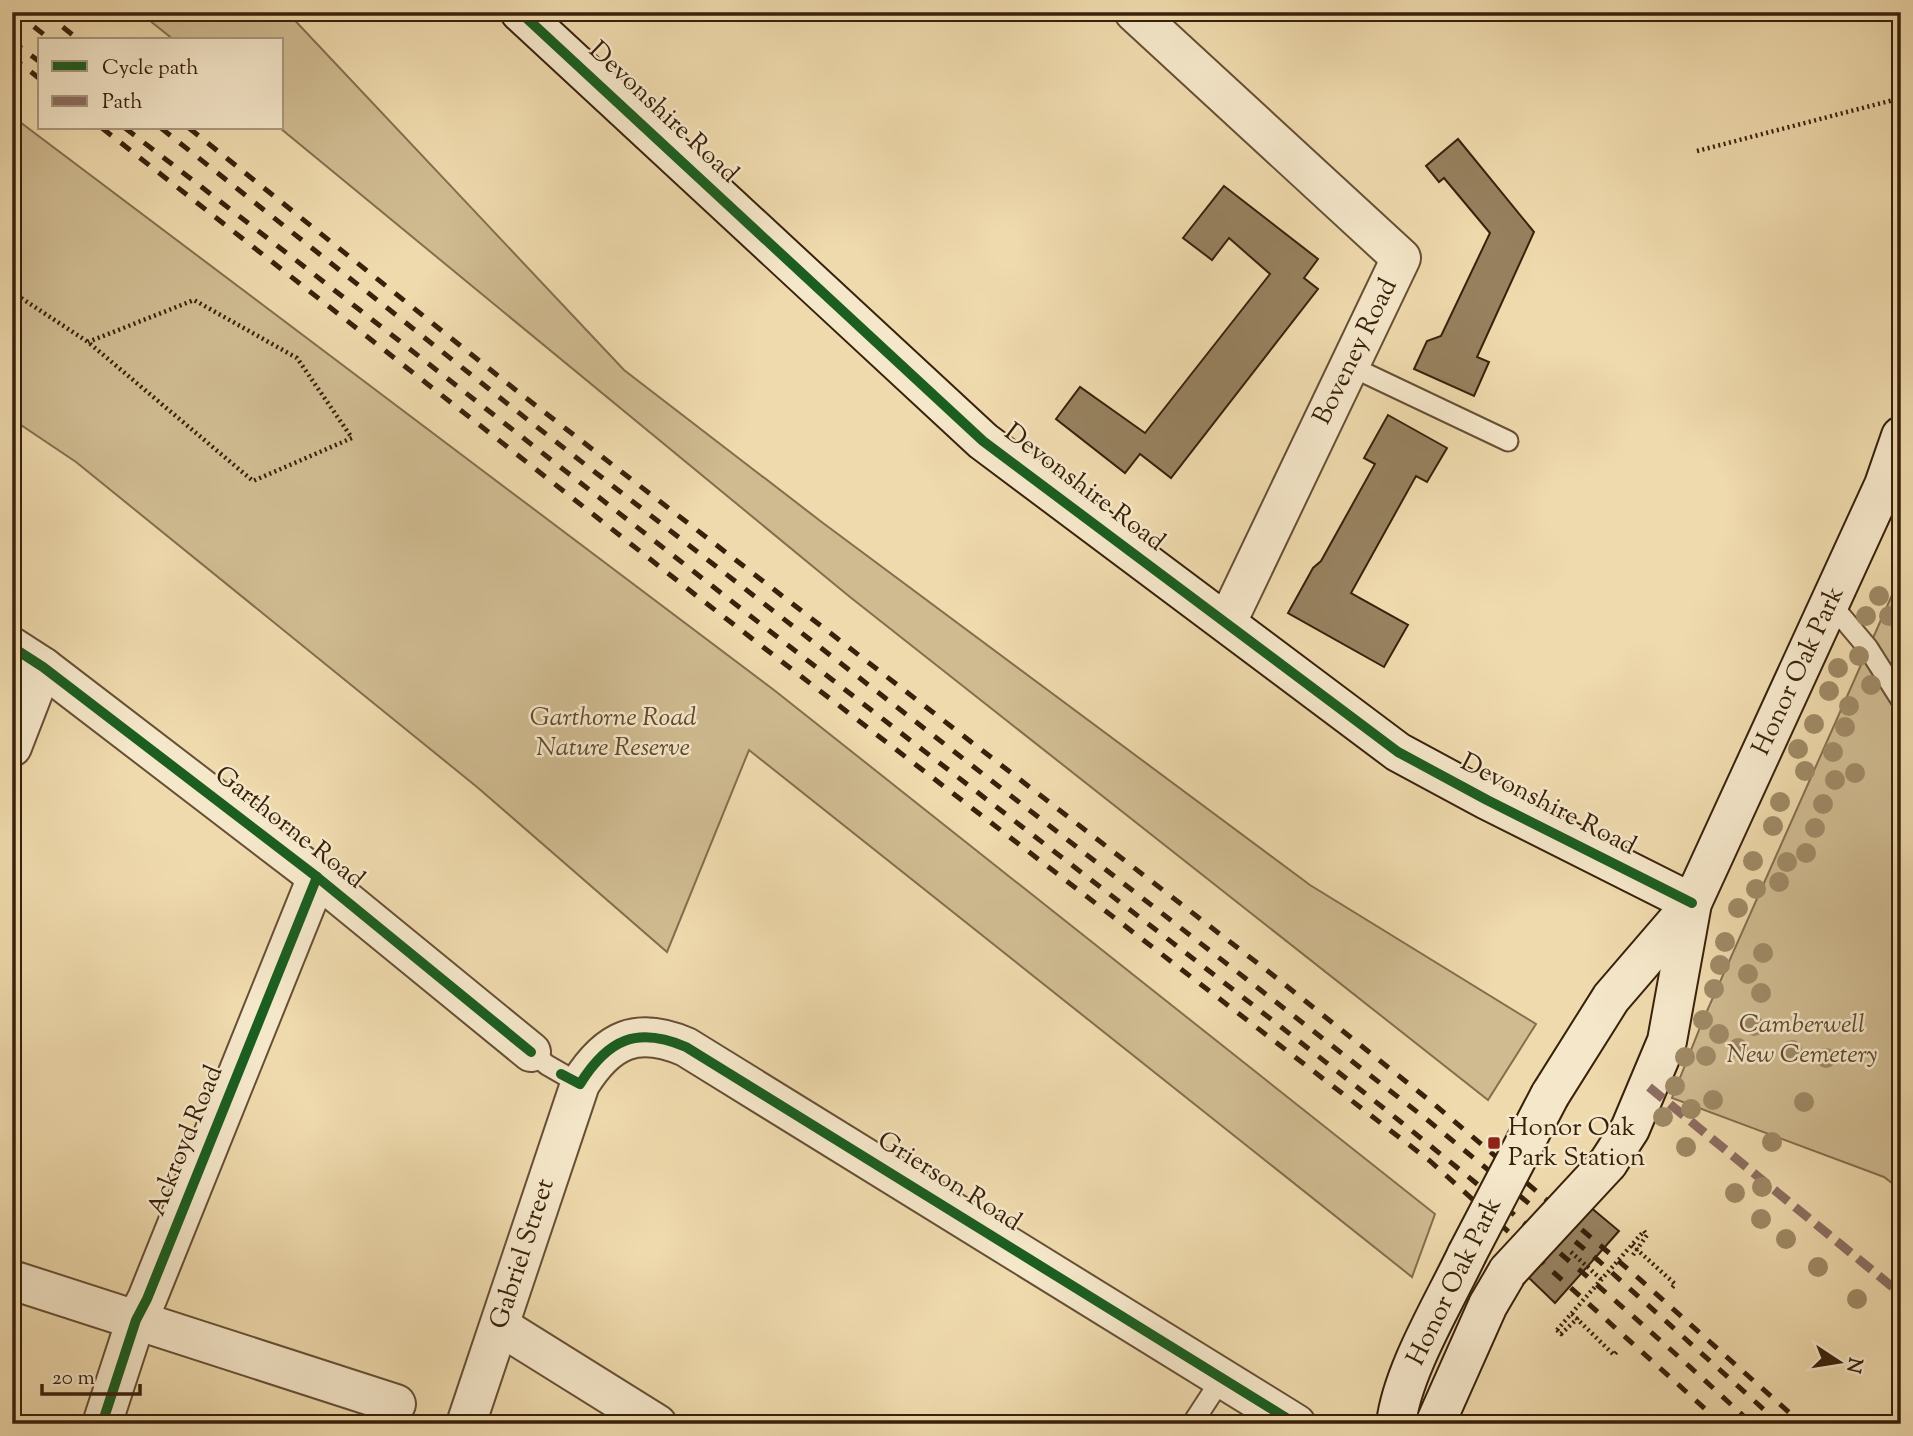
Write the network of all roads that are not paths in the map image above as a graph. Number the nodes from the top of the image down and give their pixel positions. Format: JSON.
{"nodes":[{"id":1,"x":520,"y":12,"type":"edge"},
{"id":2,"x":1134,"y":12,"type":"edge"},
{"id":3,"x":1350,"y":366,"type":"junction"},
{"id":4,"x":1901,"y":436,"type":"edge"},
{"id":5,"x":1507,"y":441,"type":"dead end"},
{"id":6,"x":1892,"y":489,"type":"edge"},
{"id":7,"x":1830,"y":603,"type":"junction"},
{"id":8,"x":1227,"y":622,"type":"junction"},
{"id":9,"x":28,"y":657,"type":"edge"},
{"id":10,"x":1901,"y":700,"type":"edge"},
{"id":11,"x":12,"y":747,"type":"edge"},
{"id":12,"x":317,"y":877,"type":"junction"},
{"id":13,"x":1692,"y":903,"type":"junction"},
{"id":14,"x":531,"y":1052,"type":"joint"},
{"id":15,"x":580,"y":1084,"type":"junction"},
{"id":16,"x":12,"y":1280,"type":"edge"},
{"id":17,"x":136,"y":1320,"type":"junction"},
{"id":18,"x":499,"y":1326,"type":"junction"},
{"id":19,"x":1222,"y":1378,"type":"junction"},
{"id":20,"x":396,"y":1404,"type":"dead end"},
{"id":21,"x":102,"y":1424,"type":"edge"},
{"id":22,"x":466,"y":1424,"type":"edge"},
{"id":23,"x":657,"y":1424,"type":"edge"},
{"id":24,"x":1192,"y":1424,"type":"edge"},
{"id":25,"x":1296,"y":1424,"type":"edge"},
{"id":26,"x":1396,"y":1424,"type":"edge"},
{"id":27,"x":1435,"y":1424,"type":"edge"}],
"edges":[{"from":1,"to":8,"type":"street","name":"Devonshire Road"},
{"from":2,"to":3,"type":"street","name":"Boveney Road"},
{"from":3,"to":5,"type":"lane"},
{"from":3,"to":8,"type":"street","name":"Boveney Road"},
{"from":4,"to":6,"type":"street","name":"Honor Oak Park"},
{"from":6,"to":7,"type":"street","name":"Honor Oak Park"},
{"from":7,"to":10,"type":"lane"},
{"from":7,"to":13,"type":"street","name":"Honor Oak Park"},
{"from":8,"to":13,"type":"street","name":"Devonshire Road"},
{"from":9,"to":11,"type":"street"},
{"from":9,"to":12,"type":"street","name":"Garthorne Road"},
{"from":12,"to":14,"type":"street","name":"Garthorne Road"},
{"from":12,"to":17,"type":"street","name":"Ackroyd Road"},
{"from":13,"to":26,"type":"street","name":"Honor Oak Park","bridge":true},
{"from":13,"to":27,"type":"street","name":"Honor Oak Park","bridge":true},
{"from":14,"to":15,"type":"lane","name":"Garthorne Road"},
{"from":15,"to":18,"type":"street","name":"Gabriel Street"},
{"from":15,"to":19,"type":"street","name":"Grierson Road"},
{"from":16,"to":17,"type":"street"},
{"from":17,"to":20,"type":"street"},
{"from":17,"to":21,"type":"street","name":"Ackroyd Road"},
{"from":18,"to":22,"type":"street","name":"Gabriel Street"},
{"from":18,"to":23,"type":"street"},
{"from":19,"to":24,"type":"lane"},
{"from":19,"to":25,"type":"street","name":"Grierson Road"}]}
